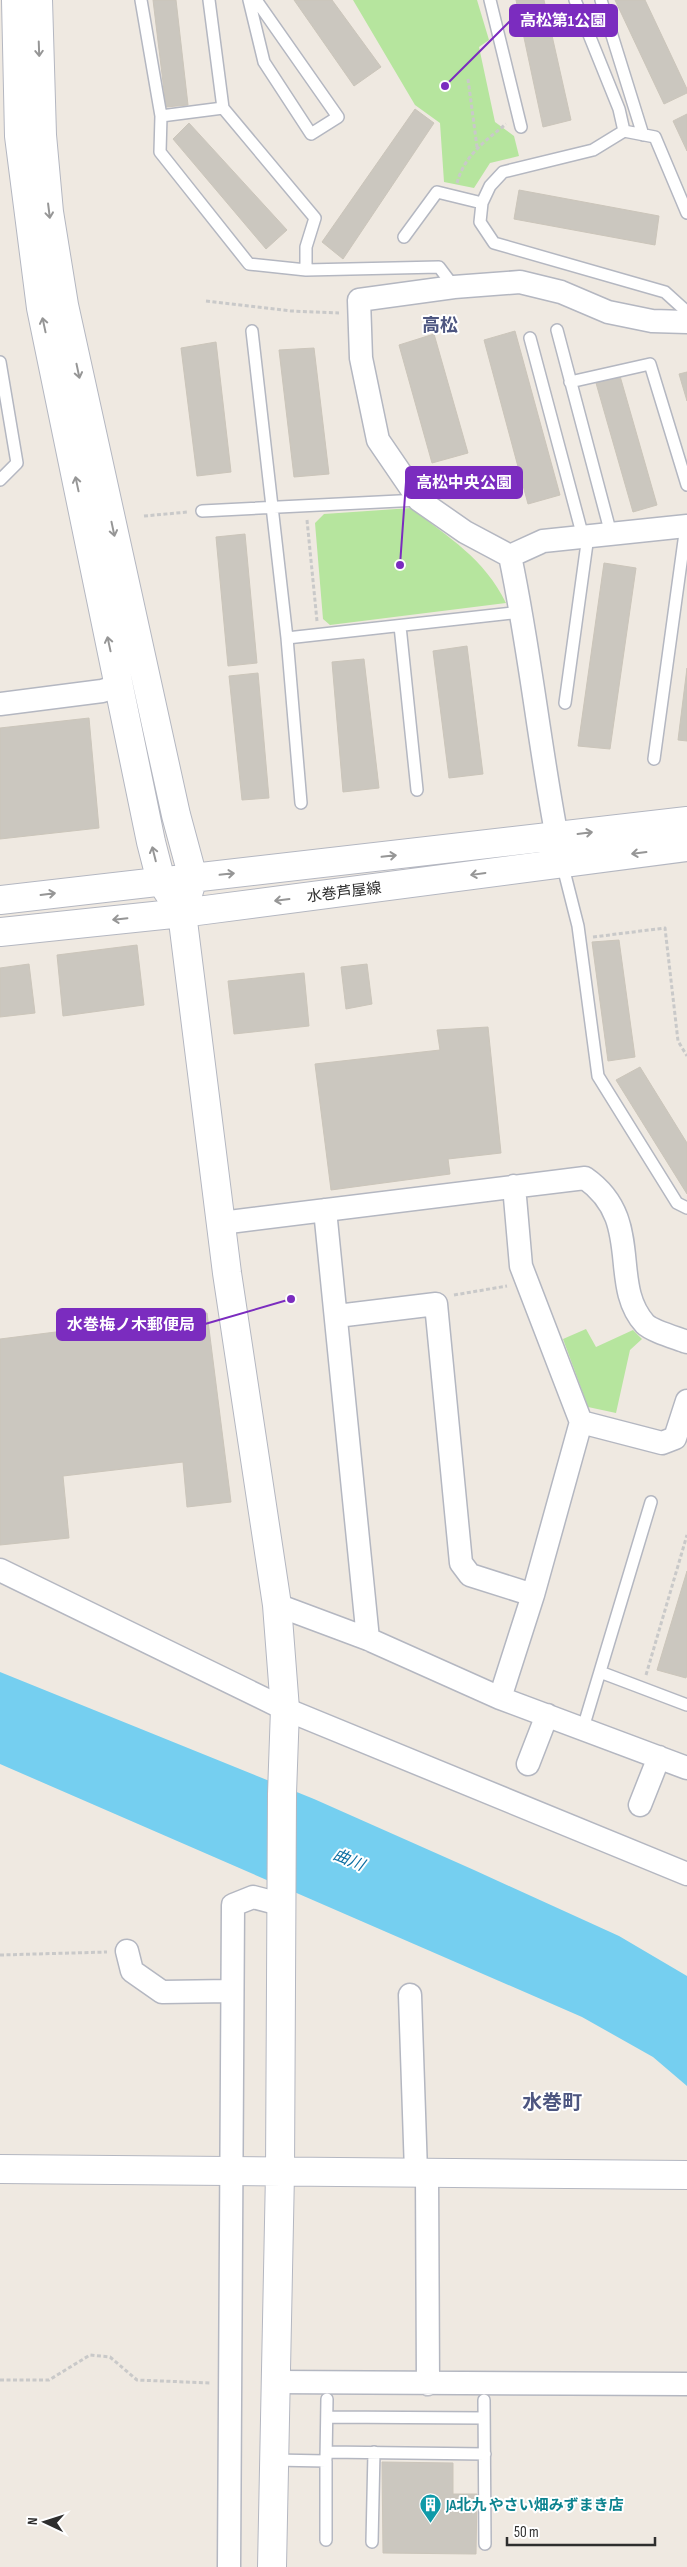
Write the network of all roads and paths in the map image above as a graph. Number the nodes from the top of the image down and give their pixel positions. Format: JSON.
{"nodes":[{"id":1,"x":16,"y":0,"type":"edge"},
{"id":2,"x":38,"y":0,"type":"edge"},
{"id":3,"x":141,"y":0,"type":"edge"},
{"id":4,"x":209,"y":0,"type":"edge"},
{"id":5,"x":249,"y":0,"type":"edge"},
{"id":6,"x":256,"y":0,"type":"edge"},
{"id":7,"x":490,"y":0,"type":"edge"},
{"id":8,"x":575,"y":0,"type":"edge"},
{"id":9,"x":601,"y":0,"type":"edge"},
{"id":10,"x":468,"y":79,"type":"dead end"},
{"id":11,"x":223,"y":108,"type":"junction"},
{"id":12,"x":518,"y":114,"type":"junction"},
{"id":13,"x":161,"y":116,"type":"junction"},
{"id":14,"x":521,"y":127,"type":"dead end"},
{"id":15,"x":624,"y":131,"type":"junction"},
{"id":16,"x":643,"y":134,"type":"junction"},
{"id":17,"x":477,"y":148,"type":"junction"},
{"id":18,"x":453,"y":196,"type":"junction"},
{"id":19,"x":482,"y":204,"type":"junction"},
{"id":20,"x":687,"y":213,"type":"edge"},
{"id":21,"x":404,"y":237,"type":"dead end"},
{"id":22,"x":306,"y":270,"type":"junction"},
{"id":23,"x":454,"y":287,"type":"junction"},
{"id":24,"x":206,"y":301,"type":"dead end"},
{"id":25,"x":359,"y":310,"type":"junction"},
{"id":26,"x":687,"y":312,"type":"edge"},
{"id":27,"x":687,"y":322,"type":"edge"},
{"id":28,"x":557,"y":330,"type":"dead end"},
{"id":29,"x":252,"y":331,"type":"dead end"},
{"id":30,"x":530,"y":338,"type":"dead end"},
{"id":31,"x":0,"y":362,"type":"edge"},
{"id":32,"x":570,"y":382,"type":"junction"},
{"id":33,"x":0,"y":480,"type":"edge"},
{"id":34,"x":687,"y":485,"type":"edge"},
{"id":35,"x":418,"y":500,"type":"junction"},
{"id":36,"x":305,"y":507,"type":"junction"},
{"id":37,"x":272,"y":509,"type":"junction"},
{"id":38,"x":202,"y":510,"type":"joint"},
{"id":39,"x":144,"y":516,"type":"dead end"},
{"id":40,"x":686,"y":526,"type":"edge"},
{"id":41,"x":611,"y":534,"type":"junction"},
{"id":42,"x":585,"y":536,"type":"junction"},
{"id":43,"x":510,"y":556,"type":"junction"},
{"id":44,"x":522,"y":612,"type":"junction"},
{"id":45,"x":400,"y":626,"type":"junction"},
{"id":46,"x":319,"y":634,"type":"junction"},
{"id":47,"x":287,"y":638,"type":"junction"},
{"id":48,"x":118,"y":686,"type":"junction"},
{"id":49,"x":565,"y":703,"type":"dead end"},
{"id":50,"x":0,"y":704,"type":"edge"},
{"id":51,"x":654,"y":759,"type":"dead end"},
{"id":52,"x":417,"y":790,"type":"dead end"},
{"id":53,"x":301,"y":803,"type":"dead end"},
{"id":54,"x":687,"y":821,"type":"edge"},
{"id":55,"x":687,"y":846,"type":"edge"},
{"id":56,"x":559,"y":850,"type":"junction"},
{"id":57,"x":193,"y":878,"type":"junction"},
{"id":58,"x":161,"y":881,"type":"junction"},
{"id":59,"x":0,"y":900,"type":"edge"},
{"id":60,"x":182,"y":913,"type":"junction"},
{"id":61,"x":0,"y":932,"type":"edge"},
{"id":62,"x":580,"y":939,"type":"junction"},
{"id":63,"x":687,"y":1056,"type":"edge"},
{"id":64,"x":514,"y":1186,"type":"junction"},
{"id":65,"x":687,"y":1208,"type":"edge"},
{"id":66,"x":325,"y":1210,"type":"junction"},
{"id":67,"x":221,"y":1223,"type":"junction"},
{"id":68,"x":528,"y":1282,"type":"junction"},
{"id":69,"x":436,"y":1304,"type":"junction"},
{"id":70,"x":336,"y":1316,"type":"junction"},
{"id":71,"x":687,"y":1342,"type":"edge"},
{"id":72,"x":687,"y":1401,"type":"edge"},
{"id":73,"x":581,"y":1422,"type":"junction"},
{"id":74,"x":651,"y":1502,"type":"dead end"},
{"id":75,"x":687,"y":1536,"type":"edge"},
{"id":76,"x":0,"y":1570,"type":"edge"},
{"id":77,"x":533,"y":1595,"type":"junction"},
{"id":78,"x":277,"y":1605,"type":"junction"},
{"id":79,"x":368,"y":1639,"type":"junction"},
{"id":80,"x":600,"y":1672,"type":"junction"},
{"id":81,"x":642,"y":1688,"type":"junction"},
{"id":82,"x":500,"y":1698,"type":"junction"},
{"id":83,"x":687,"y":1705,"type":"edge"},
{"id":84,"x":286,"y":1709,"type":"junction"},
{"id":85,"x":547,"y":1716,"type":"junction"},
{"id":86,"x":583,"y":1728,"type":"junction"},
{"id":87,"x":659,"y":1757,"type":"junction"},
{"id":88,"x":528,"y":1764,"type":"dead end"},
{"id":89,"x":687,"y":1768,"type":"edge"},
{"id":90,"x":640,"y":1805,"type":"dead end"},
{"id":91,"x":687,"y":1874,"type":"edge"},
{"id":92,"x":280,"y":1900,"type":"junction"},
{"id":93,"x":127,"y":1951,"type":"joint"},
{"id":94,"x":0,"y":1955,"type":"edge"},
{"id":95,"x":231,"y":1991,"type":"junction"},
{"id":96,"x":410,"y":1995,"type":"dead end"},
{"id":97,"x":0,"y":2169,"type":"edge"},
{"id":98,"x":230,"y":2172,"type":"junction"},
{"id":99,"x":280,"y":2172,"type":"junction"},
{"id":100,"x":422,"y":2172,"type":"junction"},
{"id":101,"x":687,"y":2175,"type":"edge"},
{"id":102,"x":0,"y":2380,"type":"edge"},
{"id":103,"x":274,"y":2382,"type":"junction"},
{"id":104,"x":230,"y":2384,"type":"junction"},
{"id":105,"x":428,"y":2384,"type":"junction"},
{"id":106,"x":687,"y":2384,"type":"edge"},
{"id":107,"x":327,"y":2399,"type":"dead end"},
{"id":108,"x":484,"y":2400,"type":"dead end"},
{"id":109,"x":327,"y":2417,"type":"junction"},
{"id":110,"x":484,"y":2418,"type":"junction"},
{"id":111,"x":374,"y":2452,"type":"junction"},
{"id":112,"x":485,"y":2454,"type":"junction"},
{"id":113,"x":327,"y":2456,"type":"junction"},
{"id":114,"x":274,"y":2460,"type":"junction"},
{"id":115,"x":326,"y":2540,"type":"dead end"},
{"id":116,"x":372,"y":2542,"type":"dead end"},
{"id":117,"x":484,"y":2544,"type":"dead end"},
{"id":118,"x":230,"y":2567,"type":"edge"},
{"id":119,"x":272,"y":2567,"type":"edge"}],
"edges":[{"from":48,"to":1,"type":"street","one_way":true},
{"from":2,"to":57,"type":"street","one_way":true},
{"from":3,"to":13,"type":"lane"},
{"from":4,"to":11,"type":"lane"},
{"from":5,"to":6,"type":"lane"},
{"from":7,"to":12,"type":"lane"},
{"from":8,"to":15,"type":"lane"},
{"from":9,"to":16,"type":"lane"},
{"from":10,"to":17,"type":"path"},
{"from":11,"to":13,"type":"lane"},
{"from":11,"to":22,"type":"lane"},
{"from":12,"to":14,"type":"lane"},
{"from":12,"to":17,"type":"path"},
{"from":13,"to":22,"type":"lane"},
{"from":15,"to":16,"type":"lane"},
{"from":15,"to":19,"type":"lane"},
{"from":16,"to":20,"type":"lane"},
{"from":17,"to":18,"type":"path"},
{"from":18,"to":19,"type":"lane"},
{"from":18,"to":21,"type":"lane"},
{"from":19,"to":26,"type":"lane"},
{"from":22,"to":23,"type":"lane"},
{"from":23,"to":25,"type":"street"},
{"from":23,"to":27,"type":"street"},
{"from":24,"to":25,"type":"path"},
{"from":25,"to":35,"type":"street"},
{"from":28,"to":32,"type":"lane"},
{"from":29,"to":37,"type":"lane"},
{"from":30,"to":42,"type":"lane"},
{"from":31,"to":33,"type":"lane"},
{"from":32,"to":34,"type":"lane"},
{"from":32,"to":41,"type":"lane"},
{"from":35,"to":36,"type":"lane"},
{"from":35,"to":43,"type":"street"},
{"from":36,"to":37,"type":"lane"},
{"from":36,"to":46,"type":"path"},
{"from":37,"to":38,"type":"lane"},
{"from":37,"to":47,"type":"lane"},
{"from":38,"to":39,"type":"path"},
{"from":40,"to":41,"type":"street"},
{"from":40,"to":51,"type":"lane"},
{"from":41,"to":42,"type":"street"},
{"from":42,"to":43,"type":"street"},
{"from":42,"to":49,"type":"lane"},
{"from":43,"to":44,"type":"street"},
{"from":44,"to":45,"type":"lane"},
{"from":44,"to":56,"type":"street"},
{"from":45,"to":46,"type":"lane"},
{"from":45,"to":52,"type":"lane"},
{"from":46,"to":47,"type":"lane"},
{"from":47,"to":53,"type":"lane"},
{"from":48,"to":50,"type":"street"},
{"from":58,"to":48,"type":"street","one_way":true},
{"from":56,"to":54,"type":"street","name":"水巻芦屋線","one_way":true},
{"from":55,"to":56,"type":"street","name":"水巻芦屋線","one_way":true},
{"from":57,"to":56,"type":"street","name":"水巻芦屋線","one_way":true},
{"from":56,"to":60,"type":"street","name":"水巻芦屋線","one_way":true},
{"from":56,"to":62,"type":"lane"},
{"from":57,"to":58,"type":"street","name":"水巻芦屋線"},
{"from":57,"to":60,"type":"street"},
{"from":59,"to":58,"type":"street","name":"水巻芦屋線","one_way":true},
{"from":58,"to":60,"type":"street"},
{"from":60,"to":61,"type":"street","name":"水巻芦屋線","one_way":true},
{"from":60,"to":67,"type":"street"},
{"from":62,"to":63,"type":"path"},
{"from":62,"to":65,"type":"lane"},
{"from":64,"to":66,"type":"street"},
{"from":64,"to":68,"type":"street"},
{"from":64,"to":71,"type":"street"},
{"from":66,"to":67,"type":"street"},
{"from":66,"to":70,"type":"street"},
{"from":67,"to":78,"type":"street"},
{"from":68,"to":69,"type":"path"},
{"from":68,"to":73,"type":"street"},
{"from":69,"to":70,"type":"street"},
{"from":69,"to":77,"type":"street"},
{"from":70,"to":79,"type":"street"},
{"from":72,"to":73,"type":"street"},
{"from":73,"to":77,"type":"street"},
{"from":74,"to":80,"type":"lane"},
{"from":75,"to":81,"type":"path"},
{"from":76,"to":84,"type":"street"},
{"from":77,"to":82,"type":"street"},
{"from":78,"to":79,"type":"street"},
{"from":78,"to":84,"type":"street"},
{"from":79,"to":82,"type":"street"},
{"from":80,"to":81,"type":"lane"},
{"from":80,"to":86,"type":"lane"},
{"from":81,"to":83,"type":"lane"},
{"from":82,"to":85,"type":"street"},
{"from":84,"to":91,"type":"street"},
{"from":84,"to":92,"type":"street"},
{"from":85,"to":86,"type":"street"},
{"from":85,"to":88,"type":"street"},
{"from":86,"to":87,"type":"street"},
{"from":87,"to":89,"type":"street"},
{"from":87,"to":90,"type":"street"},
{"from":92,"to":95,"type":"street"},
{"from":92,"to":99,"type":"street"},
{"from":93,"to":94,"type":"path"},
{"from":93,"to":95,"type":"street"},
{"from":95,"to":98,"type":"street"},
{"from":96,"to":100,"type":"street"},
{"from":97,"to":98,"type":"street"},
{"from":98,"to":99,"type":"street"},
{"from":98,"to":104,"type":"street"},
{"from":99,"to":100,"type":"street"},
{"from":99,"to":103,"type":"street"},
{"from":100,"to":101,"type":"street"},
{"from":100,"to":105,"type":"street"},
{"from":102,"to":104,"type":"path"},
{"from":103,"to":105,"type":"street"},
{"from":103,"to":114,"type":"street"},
{"from":104,"to":118,"type":"street"},
{"from":105,"to":106,"type":"street"},
{"from":107,"to":109,"type":"lane"},
{"from":108,"to":110,"type":"lane"},
{"from":109,"to":110,"type":"lane"},
{"from":109,"to":113,"type":"lane"},
{"from":110,"to":112,"type":"lane"},
{"from":111,"to":112,"type":"lane"},
{"from":111,"to":113,"type":"lane"},
{"from":111,"to":116,"type":"lane"},
{"from":112,"to":117,"type":"lane"},
{"from":113,"to":114,"type":"lane"},
{"from":113,"to":115,"type":"lane"},
{"from":114,"to":119,"type":"street"}]}
